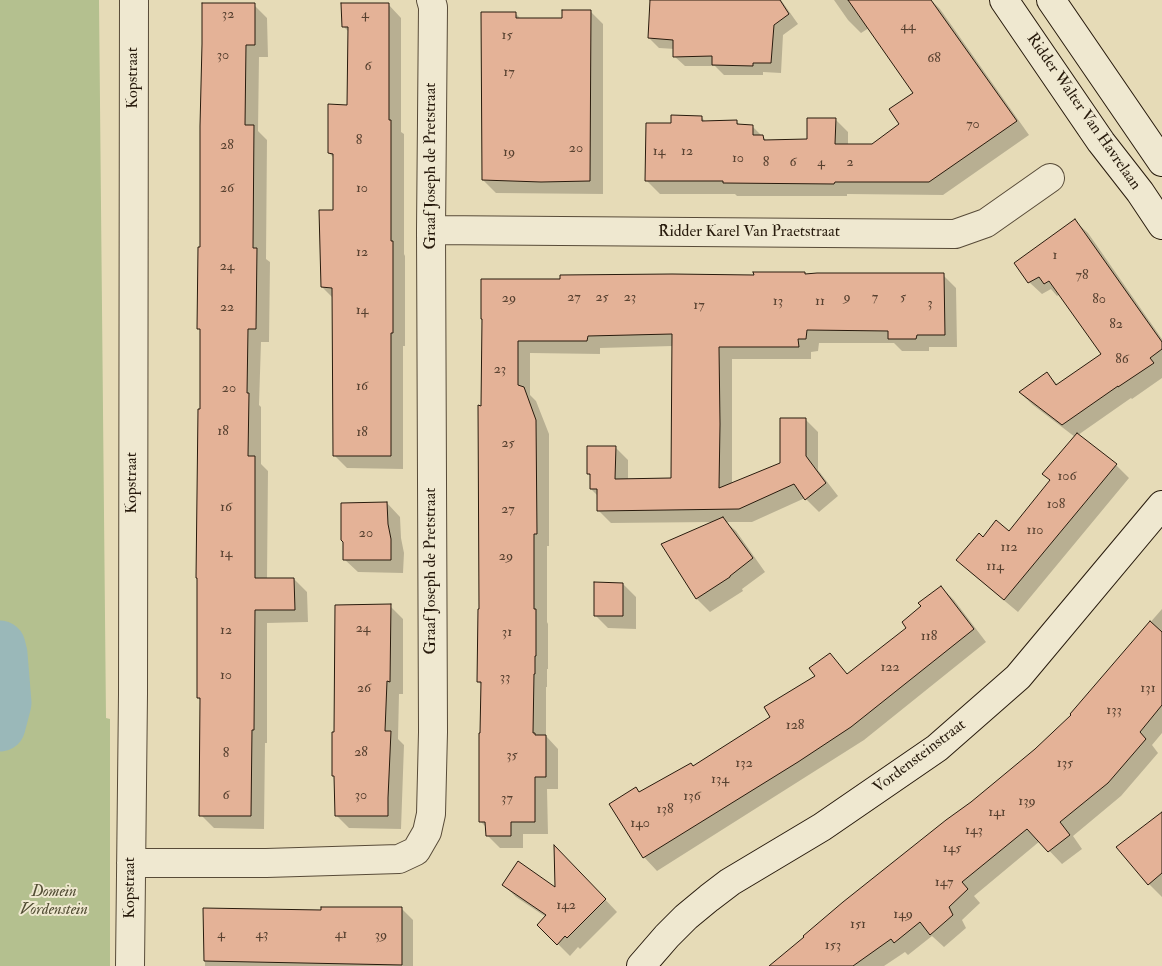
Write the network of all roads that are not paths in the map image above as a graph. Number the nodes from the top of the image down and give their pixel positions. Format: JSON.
{"nodes":[{"id":1,"x":134,"y":0,"type":"edge"},
{"id":2,"x":431,"y":0,"type":"edge"},
{"id":3,"x":1004,"y":0,"type":"edge"},
{"id":4,"x":1051,"y":0,"type":"edge"},
{"id":5,"x":1162,"y":162,"type":"edge"},
{"id":6,"x":1050,"y":178,"type":"dead end"},
{"id":7,"x":1162,"y":225,"type":"edge"},
{"id":8,"x":431,"y":230,"type":"junction"},
{"id":9,"x":1162,"y":505,"type":"edge"},
{"id":10,"x":131,"y":863,"type":"junction"},
{"id":11,"x":130,"y":966,"type":"edge"},
{"id":12,"x":641,"y":966,"type":"edge"}],
"edges":[{"from":1,"to":10,"type":"street","name":"Kopstraat"},
{"from":2,"to":8,"type":"street","name":"Graaf Joseph de Pretstraat"},
{"from":3,"to":7,"type":"street","name":"Ridder Walter Van Havrelaan"},
{"from":4,"to":5,"type":"street"},
{"from":6,"to":8,"type":"street","name":"Ridder Karel Van Praetstraat"},
{"from":8,"to":10,"type":"street","name":"Graaf Joseph de Pretstraat"},
{"from":9,"to":12,"type":"street","name":"Vordensteinstraat"},
{"from":10,"to":11,"type":"street","name":"Kopstraat"}]}
